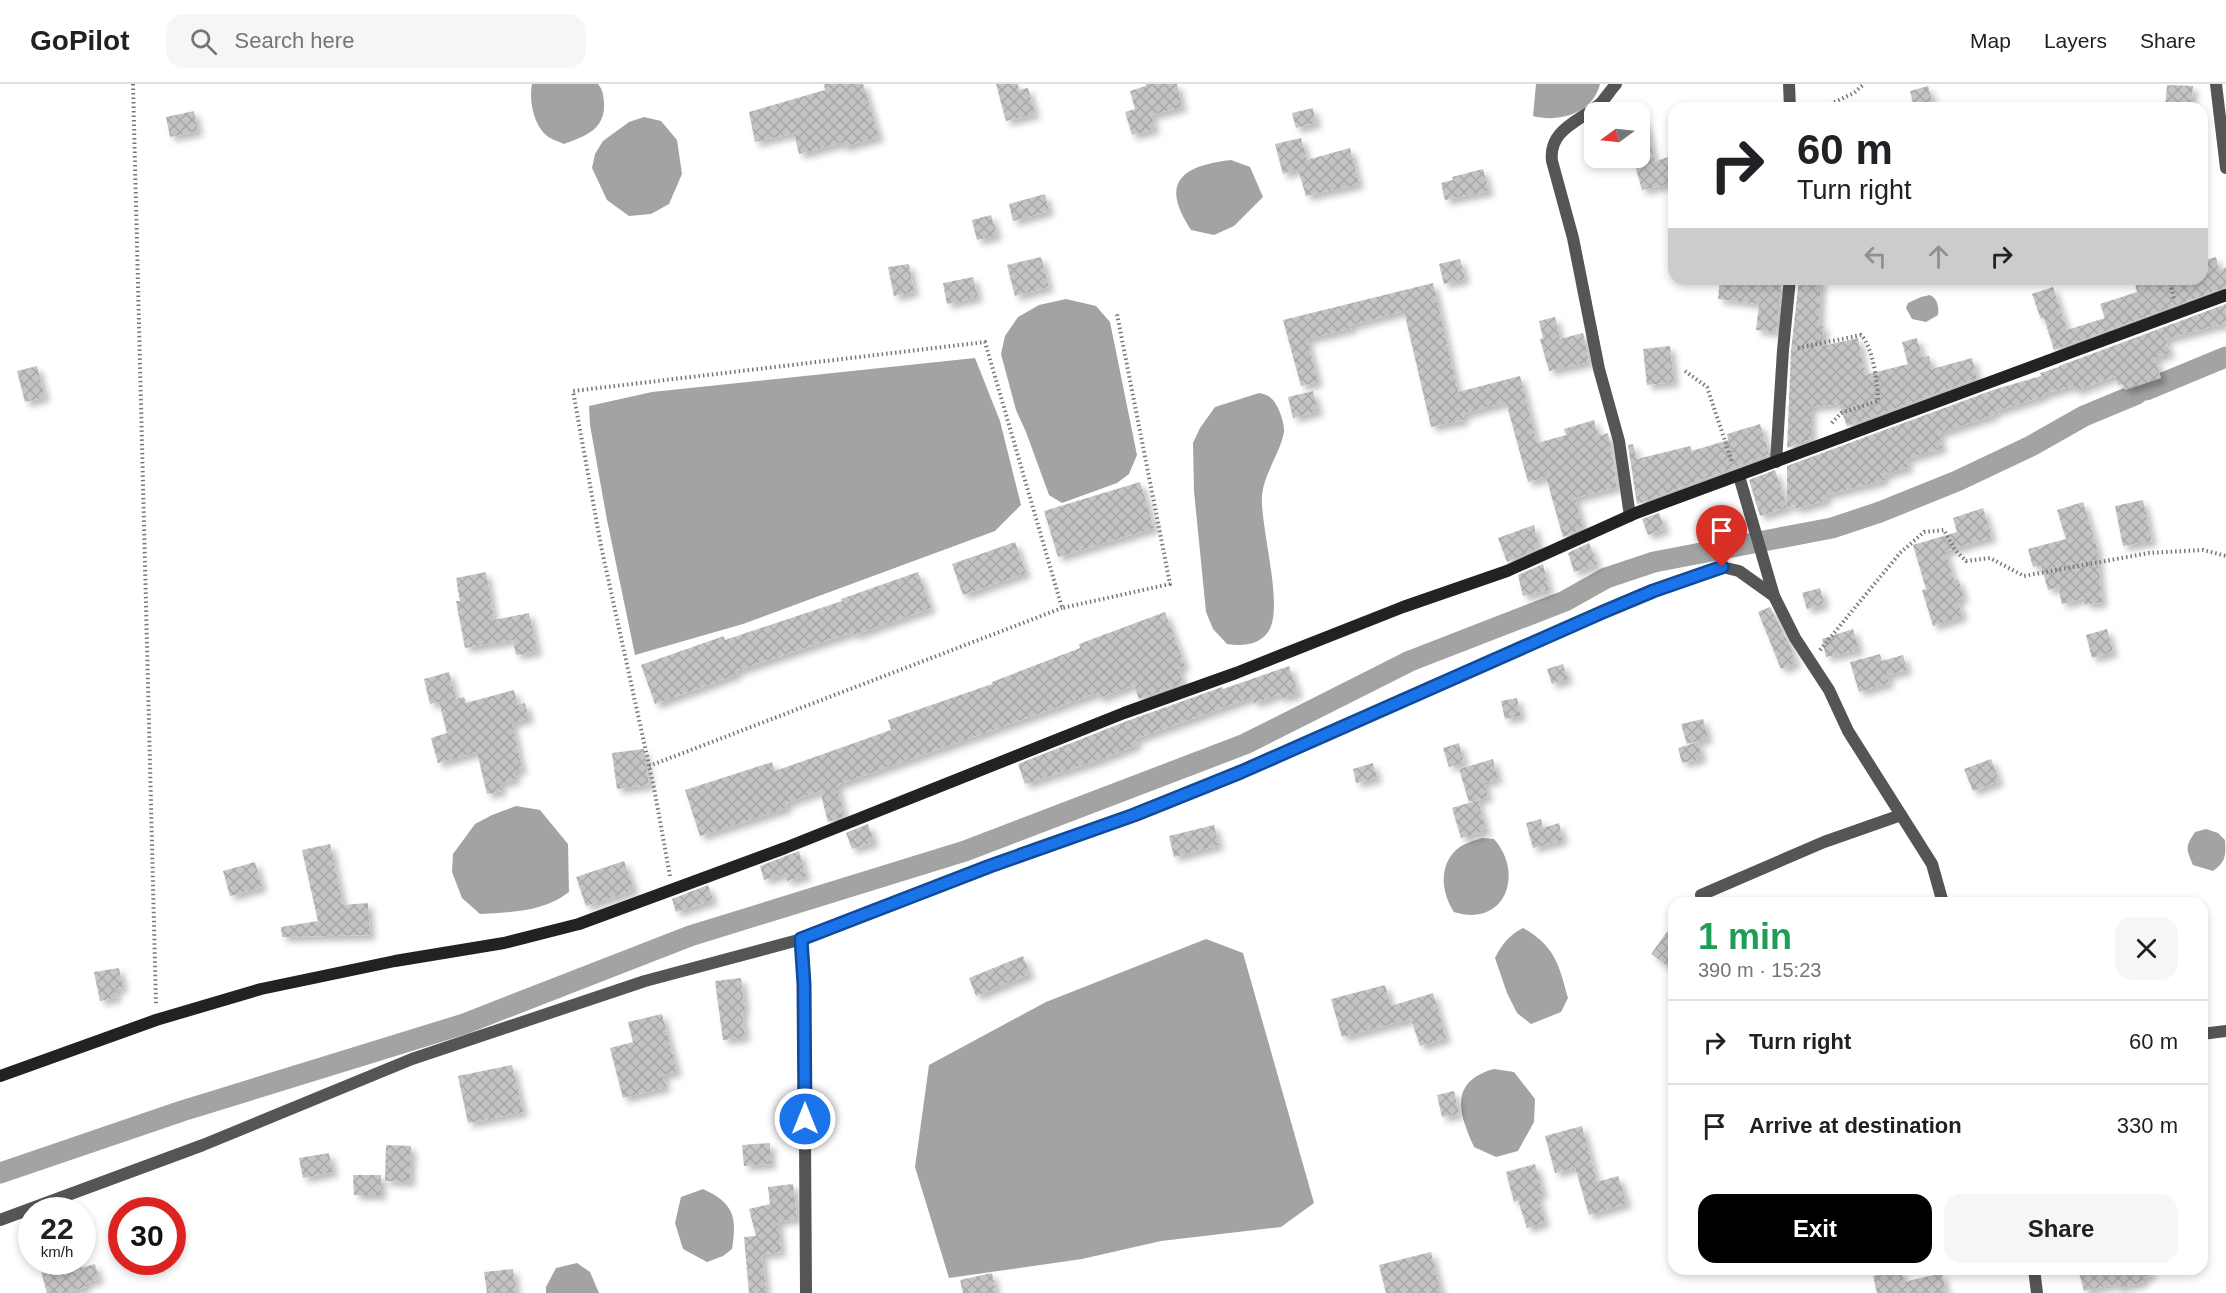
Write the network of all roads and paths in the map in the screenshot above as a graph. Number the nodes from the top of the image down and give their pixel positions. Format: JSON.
{"nodes":[{"id":1,"x":133,"y":84,"type":"edge"},
{"id":2,"x":1616,"y":84,"type":"edge"},
{"id":3,"x":1789,"y":84,"type":"edge"},
{"id":4,"x":1864,"y":84,"type":"edge"},
{"id":5,"x":2216,"y":84,"type":"edge"},
{"id":6,"x":1790,"y":102,"type":"edge"},
{"id":7,"x":1835,"y":102,"type":"edge"},
{"id":8,"x":2226,"y":168,"type":"edge"},
{"id":9,"x":1789,"y":285,"type":"edge"},
{"id":10,"x":2226,"y":295,"type":"edge"},
{"id":11,"x":1117,"y":314,"type":"dead end"},
{"id":12,"x":1783,"y":350,"type":"junction"},
{"id":13,"x":1684,"y":371,"type":"dead end"},
{"id":14,"x":1831,"y":442,"type":"junction"},
{"id":15,"x":1776,"y":462,"type":"junction"},
{"id":16,"x":1738,"y":477,"type":"junction"},
{"id":17,"x":1630,"y":516,"type":"junction"},
{"id":18,"x":2226,"y":556,"type":"edge"},
{"id":19,"x":1774,"y":596,"type":"junction"},
{"id":20,"x":1062,"y":608,"type":"junction"},
{"id":21,"x":1810,"y":662,"type":"junction"},
{"id":22,"x":650,"y":766,"type":"junction"},
{"id":23,"x":1901,"y":815,"type":"junction"},
{"id":24,"x":673,"y":888,"type":"junction"},
{"id":25,"x":1701,"y":895,"type":"dead end"},
{"id":26,"x":1941,"y":897,"type":"edge"},
{"id":27,"x":801,"y":939,"type":"junction"},
{"id":28,"x":156,"y":1020,"type":"junction"},
{"id":29,"x":2226,"y":1031,"type":"edge"},
{"id":30,"x":2208,"y":1033,"type":"edge"},
{"id":31,"x":0,"y":1076,"type":"edge"},
{"id":32,"x":0,"y":1220,"type":"edge"},
{"id":33,"x":2035,"y":1275,"type":"edge"},
{"id":34,"x":806,"y":1293,"type":"edge"},
{"id":35,"x":2037,"y":1293,"type":"edge"}],
"edges":[{"from":1,"to":28,"type":"path"},
{"from":2,"to":17,"type":"street"},
{"from":3,"to":6,"type":"street"},
{"from":4,"to":7,"type":"path"},
{"from":5,"to":8,"type":"street"},
{"from":9,"to":12,"type":"street"},
{"from":10,"to":14,"type":"street"},
{"from":11,"to":20,"type":"path"},
{"from":12,"to":14,"type":"path"},
{"from":12,"to":15,"type":"street"},
{"from":13,"to":16,"type":"path"},
{"from":14,"to":15,"type":"street"},
{"from":15,"to":16,"type":"street"},
{"from":16,"to":17,"type":"street"},
{"from":16,"to":19,"type":"street"},
{"from":17,"to":24,"type":"street"},
{"from":18,"to":21,"type":"path"},
{"from":19,"to":21,"type":"street"},
{"from":19,"to":27,"type":"street"},
{"from":20,"to":22,"type":"path"},
{"from":20,"to":22,"type":"path"},
{"from":21,"to":23,"type":"street"},
{"from":22,"to":24,"type":"path"},
{"from":23,"to":25,"type":"street"},
{"from":23,"to":26,"type":"street"},
{"from":24,"to":28,"type":"street"},
{"from":27,"to":32,"type":"street"},
{"from":27,"to":34,"type":"street"},
{"from":28,"to":31,"type":"street"},
{"from":29,"to":30,"type":"street"},
{"from":33,"to":35,"type":"street"}]}
